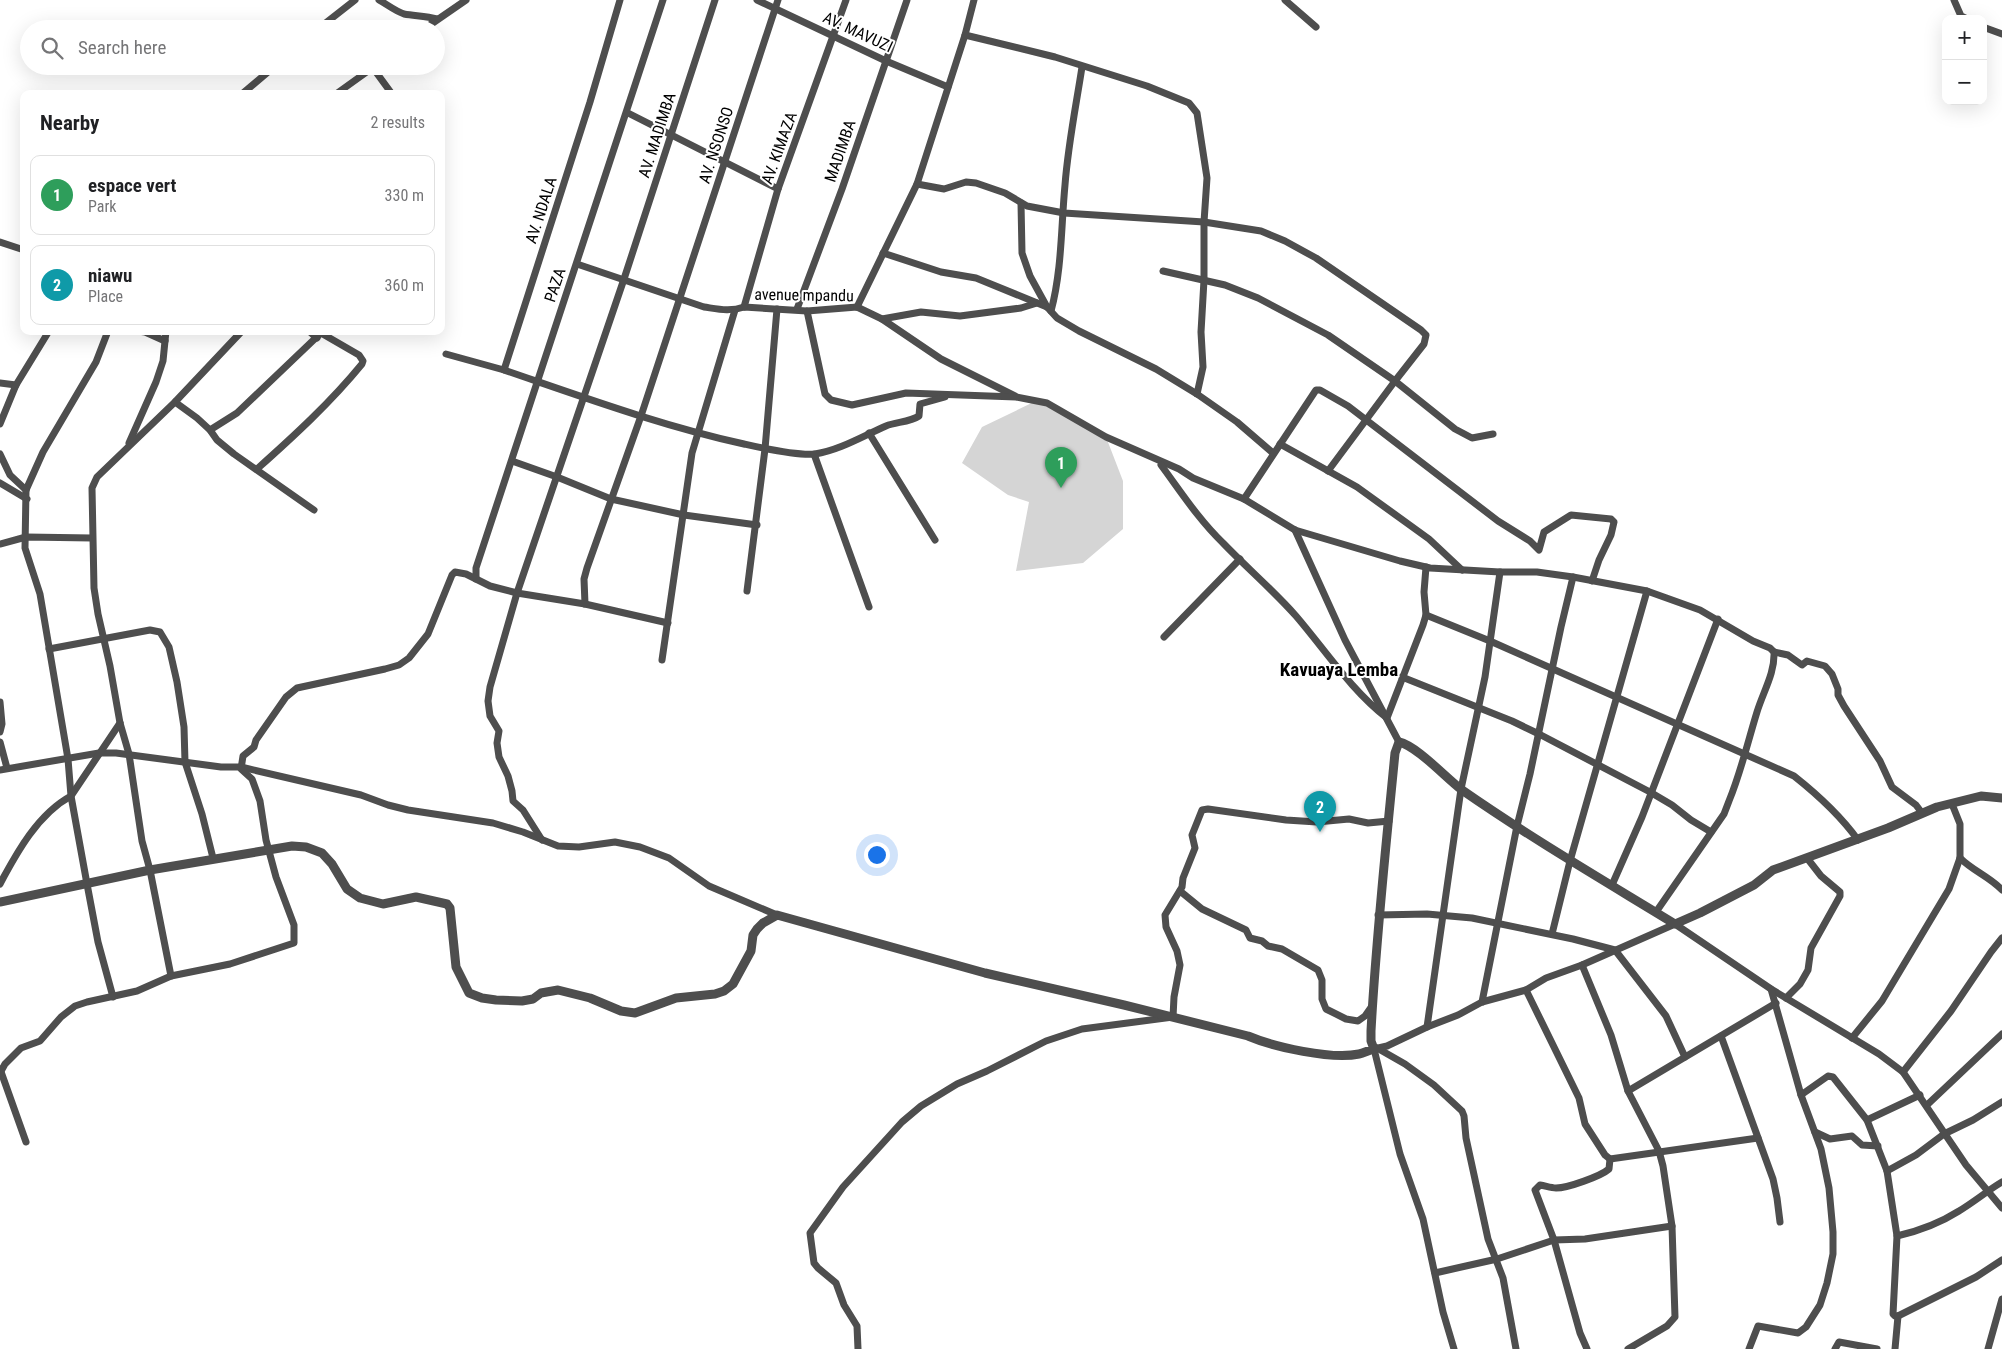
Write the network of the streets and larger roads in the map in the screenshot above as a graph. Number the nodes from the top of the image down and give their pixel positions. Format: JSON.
{"nodes":[{"id":1,"x":355,"y":0,"type":"edge"},
{"id":2,"x":379,"y":0,"type":"edge"},
{"id":3,"x":466,"y":0,"type":"edge"},
{"id":4,"x":620,"y":0,"type":"edge"},
{"id":5,"x":663,"y":0,"type":"edge"},
{"id":6,"x":715,"y":0,"type":"edge"},
{"id":7,"x":757,"y":0,"type":"edge"},
{"id":8,"x":778,"y":0,"type":"edge"},
{"id":9,"x":846,"y":0,"type":"edge"},
{"id":10,"x":907,"y":0,"type":"edge"},
{"id":11,"x":974,"y":0,"type":"edge"},
{"id":12,"x":1285,"y":0,"type":"edge"},
{"id":13,"x":1954,"y":0,"type":"edge"},
{"id":14,"x":775,"y":9,"type":"junction"},
{"id":15,"x":1961,"y":15,"type":"edge"},
{"id":16,"x":436,"y":19,"type":"joint"},
{"id":17,"x":329,"y":20,"type":"edge"},
{"id":18,"x":1316,"y":26,"type":"dead end"},
{"id":19,"x":1987,"y":28,"type":"edge"},
{"id":20,"x":2002,"y":34,"type":"edge"},
{"id":21,"x":965,"y":35,"type":"junction"},
{"id":22,"x":833,"y":36,"type":"junction"},
{"id":23,"x":886,"y":61,"type":"junction"},
{"id":24,"x":1082,"y":66,"type":"junction"},
{"id":25,"x":264,"y":75,"type":"edge"},
{"id":26,"x":363,"y":75,"type":"edge"},
{"id":27,"x":379,"y":75,"type":"edge"},
{"id":28,"x":948,"y":87,"type":"junction"},
{"id":29,"x":247,"y":90,"type":"edge"},
{"id":30,"x":342,"y":90,"type":"edge"},
{"id":31,"x":389,"y":90,"type":"edge"},
{"id":32,"x":628,"y":113,"type":"junction"},
{"id":33,"x":672,"y":135,"type":"junction"},
{"id":34,"x":724,"y":162,"type":"junction"},
{"id":35,"x":917,"y":184,"type":"junction"},
{"id":36,"x":778,"y":189,"type":"junction"},
{"id":37,"x":1021,"y":203,"type":"junction"},
{"id":38,"x":1064,"y":213,"type":"junction"},
{"id":39,"x":1204,"y":222,"type":"junction"},
{"id":40,"x":0,"y":242,"type":"edge"},
{"id":41,"x":20,"y":249,"type":"edge"},
{"id":42,"x":883,"y":253,"type":"junction"},
{"id":43,"x":576,"y":264,"type":"junction"},
{"id":44,"x":1163,"y":272,"type":"dead end"},
{"id":45,"x":624,"y":279,"type":"junction"},
{"id":46,"x":1204,"y":280,"type":"junction"},
{"id":47,"x":680,"y":299,"type":"junction"},
{"id":48,"x":1037,"y":302,"type":"junction"},
{"id":49,"x":744,"y":307,"type":"junction"},
{"id":50,"x":857,"y":307,"type":"junction"},
{"id":51,"x":776,"y":309,"type":"junction"},
{"id":52,"x":1049,"y":309,"type":"junction"},
{"id":53,"x":735,"y":310,"type":"junction"},
{"id":54,"x":797,"y":310,"type":"junction"},
{"id":55,"x":807,"y":311,"type":"junction"},
{"id":56,"x":882,"y":319,"type":"junction"},
{"id":57,"x":47,"y":335,"type":"edge"},
{"id":58,"x":106,"y":335,"type":"edge"},
{"id":59,"x":151,"y":335,"type":"edge"},
{"id":60,"x":165,"y":335,"type":"edge"},
{"id":61,"x":238,"y":335,"type":"edge"},
{"id":62,"x":319,"y":335,"type":"edge"},
{"id":63,"x":322,"y":335,"type":"edge"},
{"id":64,"x":164,"y":341,"type":"junction"},
{"id":65,"x":446,"y":354,"type":"dead end"},
{"id":66,"x":504,"y":370,"type":"junction"},
{"id":67,"x":538,"y":381,"type":"junction"},
{"id":68,"x":1395,"y":381,"type":"junction"},
{"id":69,"x":0,"y":383,"type":"edge"},
{"id":70,"x":16,"y":385,"type":"junction"},
{"id":71,"x":952,"y":394,"type":"junction"},
{"id":72,"x":1197,"y":394,"type":"junction"},
{"id":73,"x":1016,"y":397,"type":"junction"},
{"id":74,"x":584,"y":398,"type":"junction"},
{"id":75,"x":175,"y":402,"type":"junction"},
{"id":76,"x":641,"y":416,"type":"junction"},
{"id":77,"x":1,"y":420,"type":"edge"},
{"id":78,"x":1366,"y":420,"type":"junction"},
{"id":79,"x":210,"y":430,"type":"junction"},
{"id":80,"x":697,"y":433,"type":"junction"},
{"id":81,"x":869,"y":434,"type":"junction"},
{"id":82,"x":1493,"y":434,"type":"dead end"},
{"id":83,"x":1280,"y":444,"type":"junction"},
{"id":84,"x":127,"y":448,"type":"junction"},
{"id":85,"x":765,"y":449,"type":"junction"},
{"id":86,"x":1273,"y":453,"type":"junction"},
{"id":87,"x":0,"y":454,"type":"edge"},
{"id":88,"x":814,"y":454,"type":"junction"},
{"id":89,"x":2,"y":461,"type":"edge"},
{"id":90,"x":512,"y":461,"type":"junction"},
{"id":91,"x":1161,"y":465,"type":"dead end"},
{"id":92,"x":257,"y":469,"type":"junction"},
{"id":93,"x":1328,"y":471,"type":"junction"},
{"id":94,"x":557,"y":476,"type":"junction"},
{"id":95,"x":0,"y":483,"type":"edge"},
{"id":96,"x":26,"y":490,"type":"junction"},
{"id":97,"x":27,"y":499,"type":"junction"},
{"id":98,"x":611,"y":499,"type":"junction"},
{"id":99,"x":1244,"y":499,"type":"junction"},
{"id":100,"x":314,"y":510,"type":"dead end"},
{"id":101,"x":684,"y":516,"type":"junction"},
{"id":102,"x":757,"y":526,"type":"junction"},
{"id":103,"x":1296,"y":530,"type":"junction"},
{"id":104,"x":26,"y":537,"type":"junction"},
{"id":105,"x":92,"y":538,"type":"junction"},
{"id":106,"x":935,"y":540,"type":"dead end"},
{"id":107,"x":0,"y":544,"type":"edge"},
{"id":108,"x":1240,"y":559,"type":"junction"},
{"id":109,"x":1426,"y":567,"type":"junction"},
{"id":110,"x":1462,"y":570,"type":"junction"},
{"id":111,"x":1500,"y":572,"type":"junction"},
{"id":112,"x":1573,"y":577,"type":"junction"},
{"id":113,"x":476,"y":579,"type":"junction"},
{"id":114,"x":1592,"y":581,"type":"junction"},
{"id":115,"x":747,"y":591,"type":"dead end"},
{"id":116,"x":1647,"y":592,"type":"junction"},
{"id":117,"x":517,"y":593,"type":"junction"},
{"id":118,"x":585,"y":604,"type":"junction"},
{"id":119,"x":869,"y":606,"type":"dead end"},
{"id":120,"x":1426,"y":616,"type":"junction"},
{"id":121,"x":1718,"y":619,"type":"junction"},
{"id":122,"x":668,"y":624,"type":"junction"},
{"id":123,"x":1164,"y":637,"type":"dead end"},
{"id":124,"x":104,"y":639,"type":"junction"},
{"id":125,"x":1490,"y":641,"type":"junction"},
{"id":126,"x":49,"y":649,"type":"junction"},
{"id":127,"x":1774,"y":652,"type":"junction"},
{"id":128,"x":662,"y":660,"type":"dead end"},
{"id":129,"x":1552,"y":668,"type":"junction"},
{"id":130,"x":1402,"y":677,"type":"junction"},
{"id":131,"x":1616,"y":696,"type":"junction"},
{"id":132,"x":0,"y":702,"type":"edge"},
{"id":133,"x":1478,"y":708,"type":"junction"},
{"id":134,"x":1387,"y":718,"type":"junction"},
{"id":135,"x":120,"y":723,"type":"junction"},
{"id":136,"x":1678,"y":723,"type":"junction"},
{"id":137,"x":0,"y":732,"type":"edge"},
{"id":138,"x":1539,"y":734,"type":"junction"},
{"id":139,"x":0,"y":742,"type":"edge"},
{"id":140,"x":1399,"y":742,"type":"junction"},
{"id":141,"x":99,"y":753,"type":"junction"},
{"id":142,"x":129,"y":754,"type":"junction"},
{"id":143,"x":1744,"y":755,"type":"junction"},
{"id":144,"x":68,"y":759,"type":"junction"},
{"id":145,"x":185,"y":762,"type":"junction"},
{"id":146,"x":1598,"y":765,"type":"junction"},
{"id":147,"x":240,"y":767,"type":"junction"},
{"id":148,"x":3,"y":769,"type":"edge"},
{"id":149,"x":1461,"y":789,"type":"junction"},
{"id":150,"x":1650,"y":792,"type":"junction"},
{"id":151,"x":71,"y":796,"type":"junction"},
{"id":152,"x":2002,"y":798,"type":"edge"},
{"id":153,"x":1952,"y":804,"type":"junction"},
{"id":154,"x":1922,"y":813,"type":"junction"},
{"id":155,"x":1390,"y":821,"type":"junction"},
{"id":156,"x":1517,"y":826,"type":"junction"},
{"id":157,"x":1711,"y":832,"type":"junction"},
{"id":158,"x":542,"y":840,"type":"junction"},
{"id":159,"x":1858,"y":840,"type":"junction"},
{"id":160,"x":270,"y":850,"type":"junction"},
{"id":161,"x":213,"y":858,"type":"junction"},
{"id":162,"x":1807,"y":858,"type":"junction"},
{"id":163,"x":1960,"y":858,"type":"junction"},
{"id":164,"x":1570,"y":861,"type":"junction"},
{"id":165,"x":150,"y":870,"type":"junction"},
{"id":166,"x":0,"y":884,"type":"edge"},
{"id":167,"x":86,"y":884,"type":"junction"},
{"id":168,"x":1612,"y":885,"type":"junction"},
{"id":169,"x":1180,"y":890,"type":"junction"},
{"id":170,"x":2002,"y":890,"type":"edge"},
{"id":171,"x":0,"y":902,"type":"edge"},
{"id":172,"x":1656,"y":912,"type":"junction"},
{"id":173,"x":777,"y":915,"type":"junction"},
{"id":174,"x":1378,"y":915,"type":"junction"},
{"id":175,"x":1443,"y":915,"type":"junction"},
{"id":176,"x":1497,"y":922,"type":"junction"},
{"id":177,"x":1675,"y":924,"type":"junction"},
{"id":178,"x":1552,"y":934,"type":"junction"},
{"id":179,"x":2002,"y":938,"type":"edge"},
{"id":180,"x":1615,"y":950,"type":"junction"},
{"id":181,"x":1582,"y":965,"type":"junction"},
{"id":182,"x":171,"y":976,"type":"junction"},
{"id":183,"x":1771,"y":989,"type":"junction"},
{"id":184,"x":1526,"y":990,"type":"junction"},
{"id":185,"x":113,"y":997,"type":"junction"},
{"id":186,"x":1786,"y":998,"type":"junction"},
{"id":187,"x":1482,"y":1002,"type":"junction"},
{"id":188,"x":1776,"y":1003,"type":"junction"},
{"id":189,"x":1372,"y":1006,"type":"junction"},
{"id":190,"x":1173,"y":1017,"type":"junction"},
{"id":191,"x":1427,"y":1027,"type":"junction"},
{"id":192,"x":2002,"y":1034,"type":"edge"},
{"id":193,"x":1721,"y":1036,"type":"junction"},
{"id":194,"x":1852,"y":1038,"type":"junction"},
{"id":195,"x":1376,"y":1048,"type":"junction"},
{"id":196,"x":1685,"y":1057,"type":"junction"},
{"id":197,"x":0,"y":1071,"type":"edge"},
{"id":198,"x":1903,"y":1072,"type":"junction"},
{"id":199,"x":1628,"y":1091,"type":"junction"},
{"id":200,"x":1802,"y":1095,"type":"junction"},
{"id":201,"x":1920,"y":1096,"type":"junction"},
{"id":202,"x":2002,"y":1102,"type":"edge"},
{"id":203,"x":1926,"y":1105,"type":"junction"},
{"id":204,"x":1867,"y":1120,"type":"junction"},
{"id":205,"x":1815,"y":1132,"type":"junction"},
{"id":206,"x":1944,"y":1134,"type":"junction"},
{"id":207,"x":1758,"y":1138,"type":"junction"},
{"id":208,"x":26,"y":1142,"type":"dead end"},
{"id":209,"x":1878,"y":1146,"type":"junction"},
{"id":210,"x":1660,"y":1151,"type":"junction"},
{"id":211,"x":1610,"y":1159,"type":"junction"},
{"id":212,"x":1887,"y":1170,"type":"junction"},
{"id":213,"x":2002,"y":1182,"type":"edge"},
{"id":214,"x":1987,"y":1193,"type":"junction"},
{"id":215,"x":2002,"y":1208,"type":"edge"},
{"id":216,"x":1780,"y":1222,"type":"dead end"},
{"id":217,"x":1672,"y":1226,"type":"junction"},
{"id":218,"x":1897,"y":1236,"type":"junction"},
{"id":219,"x":1554,"y":1240,"type":"junction"},
{"id":220,"x":1497,"y":1259,"type":"junction"},
{"id":221,"x":2002,"y":1260,"type":"edge"},
{"id":222,"x":1435,"y":1273,"type":"junction"},
{"id":223,"x":2002,"y":1299,"type":"edge"},
{"id":224,"x":1898,"y":1316,"type":"junction"},
{"id":225,"x":858,"y":1349,"type":"edge"},
{"id":226,"x":1454,"y":1349,"type":"edge"},
{"id":227,"x":1516,"y":1349,"type":"edge"},
{"id":228,"x":1587,"y":1349,"type":"edge"},
{"id":229,"x":1628,"y":1349,"type":"edge"},
{"id":230,"x":1749,"y":1349,"type":"edge"},
{"id":231,"x":1835,"y":1349,"type":"edge"},
{"id":232,"x":1877,"y":1349,"type":"edge"},
{"id":233,"x":1895,"y":1349,"type":"edge"},
{"id":234,"x":1988,"y":1349,"type":"edge"}],
"edges":[{"from":1,"to":17,"type":"street"},
{"from":2,"to":16,"type":"street"},
{"from":3,"to":16,"type":"street"},
{"from":4,"to":66,"type":"street","name":"AV. NDALA"},
{"from":5,"to":32,"type":"street","name":"PAZA"},
{"from":6,"to":33,"type":"street","name":"AV. MADIMBA"},
{"from":7,"to":14,"type":"street","name":"AV. MAVUZI"},
{"from":8,"to":14,"type":"street","name":"AV. NSONSO"},
{"from":9,"to":22,"type":"street","name":"AV. KIMAZA"},
{"from":10,"to":23,"type":"street","name":"MADIMBA"},
{"from":11,"to":21,"type":"street"},
{"from":12,"to":18,"type":"street"},
{"from":13,"to":15,"type":"street"},
{"from":14,"to":22,"type":"street","name":"AV. MAVUZI"},
{"from":14,"to":34,"type":"street","name":"AV. NSONSO"},
{"from":19,"to":20,"type":"street"},
{"from":21,"to":24,"type":"street"},
{"from":21,"to":28,"type":"street"},
{"from":22,"to":23,"type":"street","name":"AV. MAVUZI"},
{"from":22,"to":36,"type":"street","name":"AV. KIMAZA"},
{"from":23,"to":28,"type":"street","name":"AV. MAVUZI"},
{"from":23,"to":54,"type":"street","name":"MADIMBA"},
{"from":24,"to":38,"type":"street"},
{"from":24,"to":39,"type":"street"},
{"from":25,"to":29,"type":"street"},
{"from":26,"to":30,"type":"street"},
{"from":27,"to":31,"type":"street"},
{"from":28,"to":35,"type":"street"},
{"from":32,"to":33,"type":"street"},
{"from":32,"to":43,"type":"street","name":"PAZA"},
{"from":33,"to":34,"type":"street"},
{"from":33,"to":45,"type":"street","name":"AV. MADIMBA"},
{"from":34,"to":36,"type":"street"},
{"from":34,"to":47,"type":"street","name":"AV. NSONSO"},
{"from":35,"to":37,"type":"street"},
{"from":35,"to":42,"type":"street"},
{"from":36,"to":49,"type":"street","name":"AV. KIMAZA"},
{"from":37,"to":38,"type":"street"},
{"from":37,"to":52,"type":"street"},
{"from":38,"to":39,"type":"street"},
{"from":38,"to":52,"type":"street"},
{"from":39,"to":46,"type":"street"},
{"from":39,"to":68,"type":"street"},
{"from":40,"to":41,"type":"street"},
{"from":42,"to":48,"type":"street"},
{"from":42,"to":50,"type":"street"},
{"from":43,"to":45,"type":"street","name":"avenue mpandu"},
{"from":43,"to":67,"type":"street","name":"PAZA"},
{"from":44,"to":46,"type":"street"},
{"from":45,"to":47,"type":"street","name":"avenue mpandu"},
{"from":45,"to":74,"type":"street","name":"AV. MADIMBA"},
{"from":46,"to":68,"type":"street"},
{"from":46,"to":72,"type":"street"},
{"from":47,"to":53,"type":"street","name":"avenue mpandu"},
{"from":47,"to":76,"type":"street","name":"AV. NSONSO"},
{"from":48,"to":52,"type":"street"},
{"from":48,"to":56,"type":"street"},
{"from":49,"to":51,"type":"street","name":"avenue mpandu"},
{"from":49,"to":53,"type":"street","name":"avenue mpandu"},
{"from":50,"to":55,"type":"street","name":"avenue mpandu"},
{"from":50,"to":56,"type":"street","name":"avenue mpandu"},
{"from":51,"to":54,"type":"street","name":"avenue mpandu"},
{"from":51,"to":85,"type":"street"},
{"from":52,"to":72,"type":"street"},
{"from":53,"to":80,"type":"street"},
{"from":54,"to":55,"type":"street","name":"avenue mpandu"},
{"from":55,"to":71,"type":"street"},
{"from":56,"to":73,"type":"street","name":"avenue mpandu"},
{"from":57,"to":70,"type":"street"},
{"from":58,"to":96,"type":"street"},
{"from":59,"to":64,"type":"street"},
{"from":60,"to":64,"type":"street"},
{"from":61,"to":75,"type":"street"},
{"from":62,"to":79,"type":"street"},
{"from":63,"to":92,"type":"street"},
{"from":64,"to":84,"type":"street"},
{"from":65,"to":66,"type":"street"},
{"from":66,"to":67,"type":"street"},
{"from":67,"to":74,"type":"street"},
{"from":67,"to":90,"type":"street","name":"PAZA"},
{"from":68,"to":78,"type":"street"},
{"from":68,"to":82,"type":"street"},
{"from":69,"to":70,"type":"street"},
{"from":70,"to":77,"type":"street"},
{"from":71,"to":73,"type":"street"},
{"from":71,"to":81,"type":"street"},
{"from":72,"to":86,"type":"street"},
{"from":73,"to":99,"type":"street"},
{"from":74,"to":76,"type":"street"},
{"from":74,"to":94,"type":"street","name":"AV. MADIMBA"},
{"from":75,"to":79,"type":"street"},
{"from":75,"to":84,"type":"street"},
{"from":76,"to":80,"type":"street"},
{"from":76,"to":98,"type":"street","name":"AV. NSONSO"},
{"from":78,"to":83,"type":"street"},
{"from":78,"to":93,"type":"street"},
{"from":78,"to":114,"type":"street"},
{"from":79,"to":92,"type":"street"},
{"from":80,"to":85,"type":"street"},
{"from":80,"to":101,"type":"street"},
{"from":81,"to":88,"type":"street"},
{"from":81,"to":106,"type":"street"},
{"from":83,"to":86,"type":"street"},
{"from":83,"to":93,"type":"street"},
{"from":84,"to":105,"type":"street"},
{"from":85,"to":88,"type":"street"},
{"from":85,"to":102,"type":"street"},
{"from":86,"to":99,"type":"street"},
{"from":87,"to":89,"type":"street"},
{"from":88,"to":119,"type":"street"},
{"from":89,"to":96,"type":"street"},
{"from":90,"to":94,"type":"street"},
{"from":90,"to":113,"type":"street","name":"PAZA"},
{"from":91,"to":108,"type":"street"},
{"from":92,"to":100,"type":"street"},
{"from":93,"to":110,"type":"street"},
{"from":94,"to":98,"type":"street"},
{"from":94,"to":117,"type":"street","name":"AV. MADIMBA"},
{"from":95,"to":97,"type":"street"},
{"from":96,"to":97,"type":"street"},
{"from":97,"to":104,"type":"street"},
{"from":98,"to":101,"type":"street"},
{"from":98,"to":118,"type":"street","name":"AV. NSONSO"},
{"from":99,"to":103,"type":"street"},
{"from":101,"to":102,"type":"street"},
{"from":101,"to":122,"type":"street"},
{"from":102,"to":115,"type":"street"},
{"from":103,"to":109,"type":"street"},
{"from":103,"to":134,"type":"street"},
{"from":104,"to":105,"type":"street"},
{"from":104,"to":107,"type":"street"},
{"from":104,"to":126,"type":"street"},
{"from":105,"to":124,"type":"street"},
{"from":108,"to":123,"type":"street"},
{"from":108,"to":134,"type":"street"},
{"from":109,"to":110,"type":"street"},
{"from":109,"to":120,"type":"street"},
{"from":110,"to":111,"type":"street"},
{"from":111,"to":112,"type":"street"},
{"from":111,"to":125,"type":"street"},
{"from":112,"to":114,"type":"street"},
{"from":112,"to":129,"type":"street"},
{"from":113,"to":117,"type":"street"},
{"from":113,"to":147,"type":"street"},
{"from":114,"to":116,"type":"street"},
{"from":116,"to":121,"type":"street"},
{"from":116,"to":131,"type":"street"},
{"from":117,"to":118,"type":"street"},
{"from":117,"to":158,"type":"street","name":"AV. MADIMBA"},
{"from":118,"to":122,"type":"street"},
{"from":120,"to":125,"type":"street"},
{"from":120,"to":130,"type":"street"},
{"from":121,"to":127,"type":"street"},
{"from":121,"to":136,"type":"street"},
{"from":122,"to":128,"type":"street"},
{"from":124,"to":126,"type":"street"},
{"from":124,"to":135,"type":"street"},
{"from":124,"to":145,"type":"street"},
{"from":125,"to":129,"type":"street"},
{"from":125,"to":133,"type":"street"},
{"from":126,"to":144,"type":"street"},
{"from":127,"to":143,"type":"street"},
{"from":127,"to":154,"type":"street"},
{"from":129,"to":131,"type":"street"},
{"from":129,"to":138,"type":"street"},
{"from":130,"to":133,"type":"street"},
{"from":130,"to":134,"type":"street"},
{"from":131,"to":136,"type":"street"},
{"from":131,"to":146,"type":"street"},
{"from":132,"to":137,"type":"street"},
{"from":133,"to":138,"type":"street"},
{"from":133,"to":149,"type":"street"},
{"from":134,"to":140,"type":"street"},
{"from":135,"to":141,"type":"street"},
{"from":135,"to":142,"type":"street"},
{"from":136,"to":143,"type":"street"},
{"from":136,"to":150,"type":"street"},
{"from":138,"to":146,"type":"street"},
{"from":138,"to":156,"type":"street"},
{"from":139,"to":148,"type":"street"},
{"from":140,"to":149,"type":"street"},
{"from":140,"to":155,"type":"street"},
{"from":141,"to":142,"type":"street"},
{"from":141,"to":144,"type":"street"},
{"from":141,"to":151,"type":"street"},
{"from":142,"to":145,"type":"street"},
{"from":142,"to":165,"type":"street"},
{"from":143,"to":157,"type":"street"},
{"from":143,"to":159,"type":"street"},
{"from":144,"to":148,"type":"street"},
{"from":144,"to":151,"type":"street"},
{"from":145,"to":147,"type":"street"},
{"from":145,"to":161,"type":"street"},
{"from":146,"to":150,"type":"street"},
{"from":146,"to":164,"type":"street"},
{"from":147,"to":158,"type":"street"},
{"from":147,"to":160,"type":"street"},
{"from":149,"to":156,"type":"street"},
{"from":149,"to":175,"type":"street"},
{"from":150,"to":157,"type":"street"},
{"from":150,"to":168,"type":"street"},
{"from":151,"to":166,"type":"street"},
{"from":151,"to":167,"type":"street"},
{"from":152,"to":153,"type":"street"},
{"from":153,"to":154,"type":"street"},
{"from":153,"to":163,"type":"street"},
{"from":154,"to":159,"type":"street"},
{"from":155,"to":169,"type":"street"},
{"from":155,"to":174,"type":"street"},
{"from":156,"to":164,"type":"street"},
{"from":156,"to":176,"type":"street"},
{"from":157,"to":172,"type":"street"},
{"from":158,"to":173,"type":"street"},
{"from":159,"to":162,"type":"street"},
{"from":160,"to":161,"type":"street"},
{"from":160,"to":173,"type":"street"},
{"from":160,"to":182,"type":"street"},
{"from":161,"to":165,"type":"street"},
{"from":162,"to":177,"type":"street"},
{"from":162,"to":186,"type":"street"},
{"from":163,"to":170,"type":"street"},
{"from":163,"to":194,"type":"street"},
{"from":164,"to":168,"type":"street"},
{"from":164,"to":178,"type":"street"},
{"from":165,"to":167,"type":"street"},
{"from":165,"to":182,"type":"street"},
{"from":167,"to":171,"type":"street"},
{"from":167,"to":185,"type":"street"},
{"from":168,"to":172,"type":"street"},
{"from":169,"to":189,"type":"street"},
{"from":169,"to":190,"type":"street"},
{"from":172,"to":177,"type":"street"},
{"from":173,"to":190,"type":"street"},
{"from":174,"to":175,"type":"street"},
{"from":174,"to":189,"type":"street"},
{"from":175,"to":176,"type":"street"},
{"from":175,"to":191,"type":"street"},
{"from":176,"to":178,"type":"street"},
{"from":176,"to":187,"type":"street"},
{"from":177,"to":180,"type":"street"},
{"from":177,"to":183,"type":"street"},
{"from":178,"to":180,"type":"street"},
{"from":179,"to":198,"type":"street"},
{"from":180,"to":181,"type":"street"},
{"from":180,"to":196,"type":"street"},
{"from":181,"to":184,"type":"street"},
{"from":181,"to":199,"type":"street"},
{"from":182,"to":185,"type":"street"},
{"from":183,"to":186,"type":"street"},
{"from":183,"to":188,"type":"street"},
{"from":184,"to":187,"type":"street"},
{"from":184,"to":211,"type":"street"},
{"from":185,"to":197,"type":"street"},
{"from":186,"to":194,"type":"street"},
{"from":187,"to":191,"type":"street"},
{"from":188,"to":193,"type":"street"},
{"from":188,"to":200,"type":"street"},
{"from":189,"to":195,"type":"street"},
{"from":190,"to":195,"type":"street"},
{"from":190,"to":225,"type":"street"},
{"from":191,"to":195,"type":"street"},
{"from":192,"to":203,"type":"street"},
{"from":193,"to":196,"type":"street"},
{"from":193,"to":207,"type":"street"},
{"from":194,"to":198,"type":"street"},
{"from":195,"to":220,"type":"street"},
{"from":195,"to":222,"type":"street"},
{"from":196,"to":199,"type":"street"},
{"from":197,"to":208,"type":"street"},
{"from":198,"to":201,"type":"street"},
{"from":199,"to":210,"type":"street"},
{"from":200,"to":204,"type":"street"},
{"from":200,"to":205,"type":"street"},
{"from":201,"to":203,"type":"street"},
{"from":201,"to":204,"type":"street"},
{"from":202,"to":206,"type":"street"},
{"from":203,"to":206,"type":"street"},
{"from":204,"to":209,"type":"street"},
{"from":205,"to":209,"type":"street"},
{"from":205,"to":230,"type":"street"},
{"from":206,"to":212,"type":"street"},
{"from":206,"to":214,"type":"street"},
{"from":207,"to":210,"type":"street"},
{"from":207,"to":216,"type":"street"},
{"from":209,"to":212,"type":"street"},
{"from":210,"to":211,"type":"street"},
{"from":210,"to":217,"type":"street"},
{"from":211,"to":219,"type":"street"},
{"from":212,"to":218,"type":"street"},
{"from":213,"to":214,"type":"street"},
{"from":214,"to":215,"type":"street"},
{"from":214,"to":218,"type":"street"},
{"from":217,"to":219,"type":"street"},
{"from":217,"to":229,"type":"street"},
{"from":218,"to":224,"type":"street"},
{"from":219,"to":220,"type":"street"},
{"from":219,"to":228,"type":"street"},
{"from":220,"to":222,"type":"street"},
{"from":220,"to":227,"type":"street"},
{"from":221,"to":224,"type":"street"},
{"from":222,"to":226,"type":"street"},
{"from":223,"to":234,"type":"street"},
{"from":224,"to":233,"type":"street"},
{"from":231,"to":232,"type":"street"}]}
